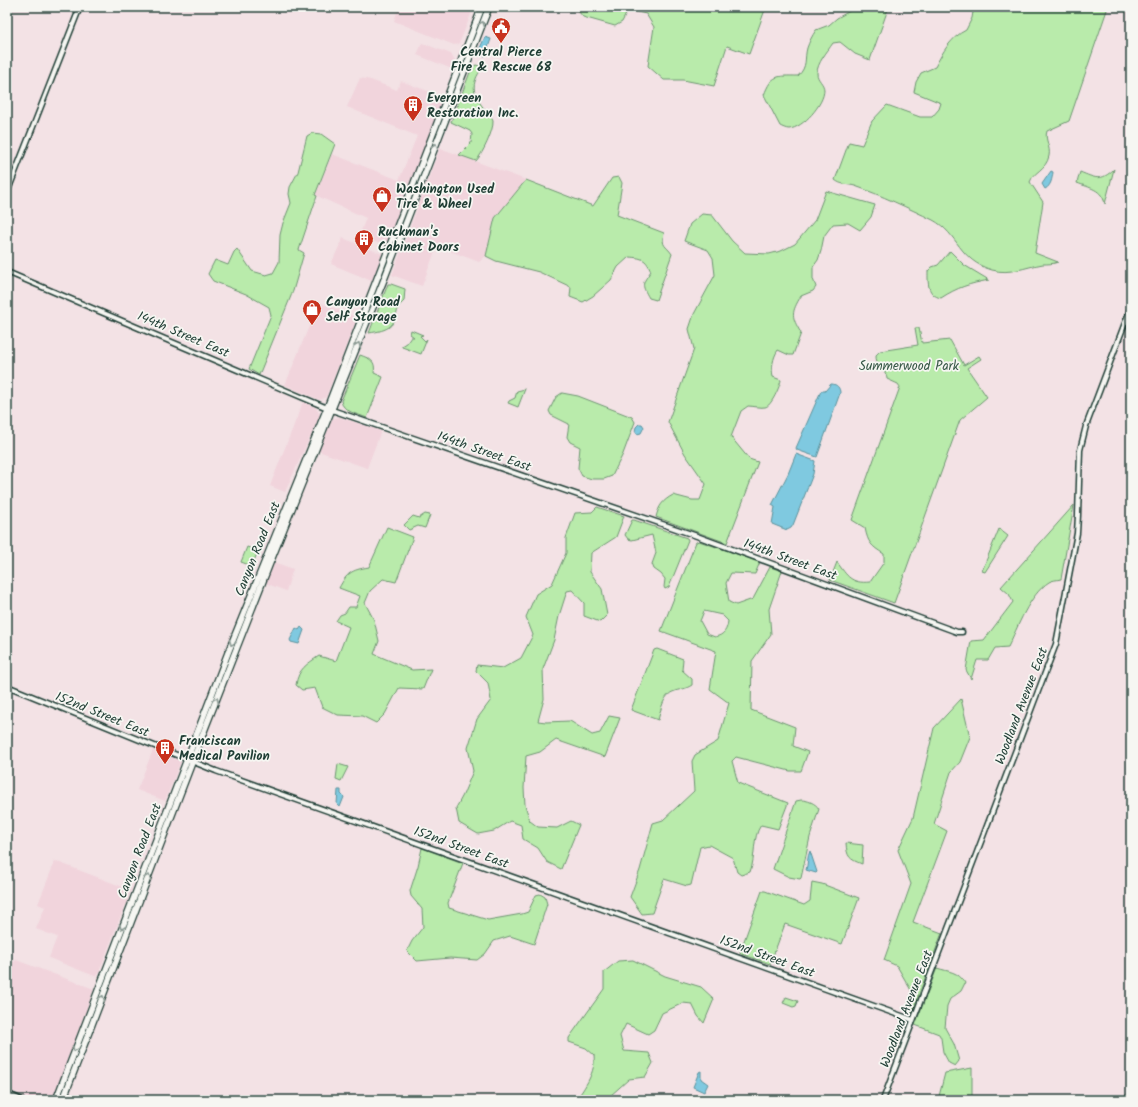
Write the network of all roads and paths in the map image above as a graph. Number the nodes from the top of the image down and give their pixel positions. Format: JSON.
{"nodes":[{"id":1,"x":80,"y":7,"type":"edge"},
{"id":2,"x":482,"y":7,"type":"edge"},
{"id":3,"x":489,"y":7,"type":"edge"},
{"id":4,"x":421,"y":165,"type":"junction"},
{"id":5,"x":417,"y":192,"type":"junction"},
{"id":6,"x":7,"y":193,"type":"edge"},
{"id":7,"x":387,"y":252,"type":"junction"},
{"id":8,"x":7,"y":272,"type":"edge"},
{"id":9,"x":385,"y":277,"type":"junction"},
{"id":10,"x":1131,"y":307,"type":"edge"},
{"id":11,"x":330,"y":409,"type":"junction"},
{"id":12,"x":249,"y":600,"type":"junction"},
{"id":13,"x":247,"y":622,"type":"junction"},
{"id":14,"x":962,"y":632,"type":"dead end"},
{"id":15,"x":7,"y":686,"type":"edge"},
{"id":16,"x":189,"y":761,"type":"junction"},
{"id":17,"x":913,"y":1020,"type":"junction"},
{"id":18,"x":7,"y":1094,"type":"edge"},
{"id":19,"x":20,"y":1100,"type":"edge"},
{"id":20,"x":56,"y":1100,"type":"edge"},
{"id":21,"x":63,"y":1100,"type":"edge"},
{"id":22,"x":883,"y":1100,"type":"edge"}],
"edges":[{"from":1,"to":6,"type":"street"},
{"from":2,"to":4,"type":"main road","name":"Canyon Road East"},
{"from":5,"to":3,"type":"main road","name":"Canyon Road East","one_way":true},
{"from":4,"to":5,"type":"main road"},
{"from":4,"to":7,"type":"main road","name":"Canyon Road East"},
{"from":5,"to":9,"type":"main road","name":"Canyon Road East"},
{"from":7,"to":9,"type":"main road"},
{"from":7,"to":11,"type":"main road","name":"Canyon Road East"},
{"from":8,"to":11,"type":"street","name":"144th Street East"},
{"from":11,"to":9,"type":"main road","name":"Canyon Road East","one_way":true},
{"from":10,"to":17,"type":"street","name":"Woodland Avenue East"},
{"from":11,"to":12,"type":"main road","name":"Canyon Road East"},
{"from":11,"to":13,"type":"main road","name":"Canyon Road East"},
{"from":11,"to":14,"type":"street","name":"144th Street East"},
{"from":12,"to":13,"type":"main road"},
{"from":12,"to":16,"type":"main road","name":"Canyon Road East","one_way":true},
{"from":16,"to":13,"type":"main road","name":"Canyon Road East","one_way":true},
{"from":15,"to":16,"type":"street","name":"152nd Street East"},
{"from":16,"to":17,"type":"street","name":"152nd Street East"},
{"from":16,"to":20,"type":"main road","name":"Canyon Road East","one_way":true},
{"from":21,"to":16,"type":"main road","name":"Canyon Road East","one_way":true},
{"from":17,"to":22,"type":"street","name":"Woodland Avenue East"},
{"from":18,"to":19,"type":"main road"}]}
